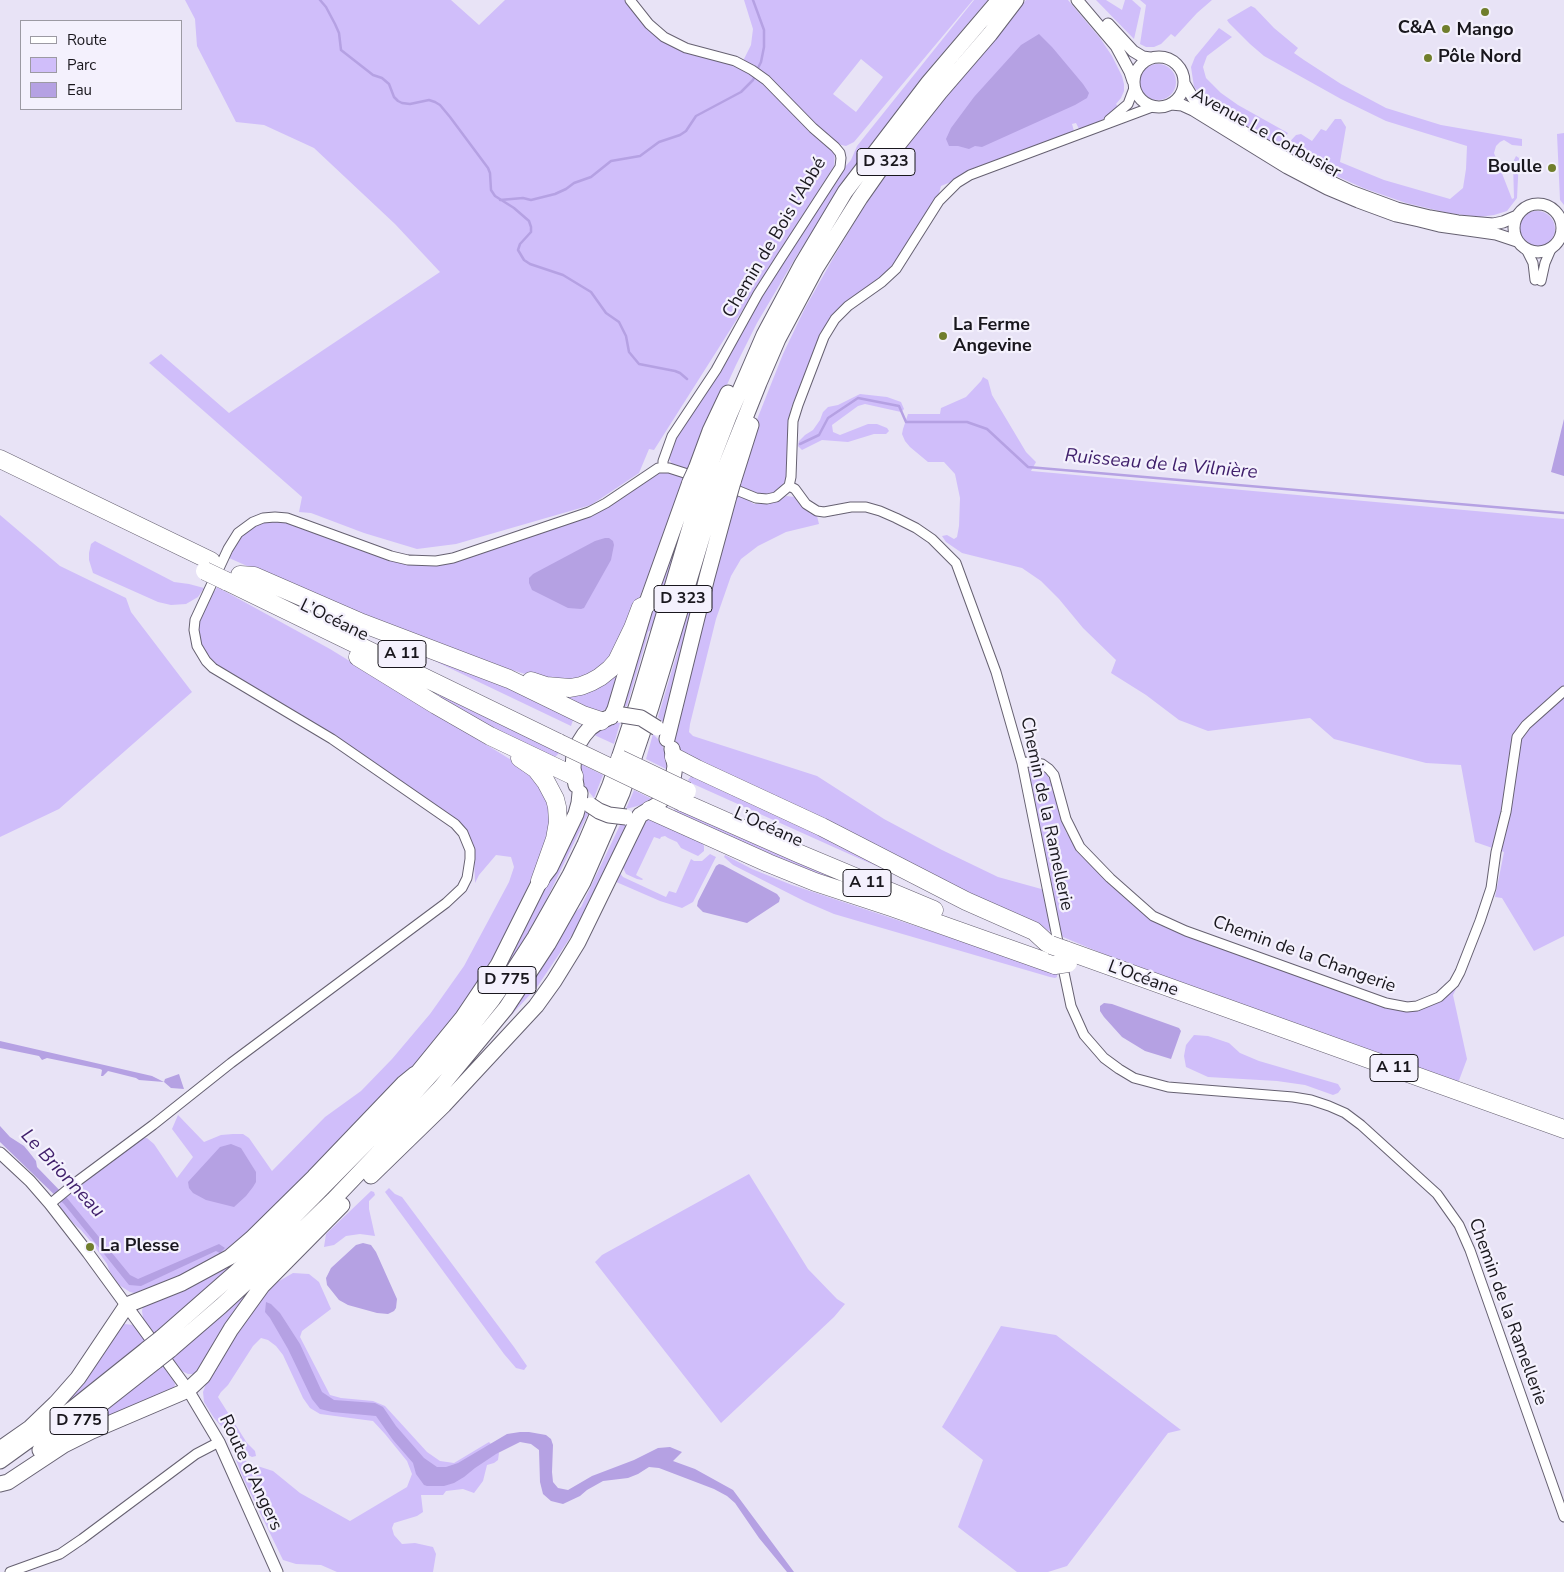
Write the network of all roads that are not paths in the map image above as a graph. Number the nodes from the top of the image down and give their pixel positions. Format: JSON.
{"nodes":[{"id":1,"x":630,"y":0,"type":"edge"},
{"id":2,"x":999,"y":0,"type":"edge"},
{"id":3,"x":1016,"y":0,"type":"edge"},
{"id":4,"x":1077,"y":0,"type":"edge"},
{"id":5,"x":1086,"y":0,"type":"edge"},
{"id":6,"x":1150,"y":58,"type":"junction"},
{"id":7,"x":1184,"y":83,"type":"junction"},
{"id":8,"x":1133,"y":84,"type":"junction"},
{"id":9,"x":1171,"y":104,"type":"junction"},
{"id":10,"x":1152,"y":107,"type":"junction"},
{"id":11,"x":1100,"y":126,"type":"junction"},
{"id":12,"x":1517,"y":216,"type":"junction"},
{"id":13,"x":1561,"y":218,"type":"edge"},
{"id":14,"x":1517,"y":242,"type":"junction"},
{"id":15,"x":1557,"y":244,"type":"edge"},
{"id":16,"x":1527,"y":250,"type":"junction"},
{"id":17,"x":771,"y":337,"type":"junction"},
{"id":18,"x":0,"y":459,"type":"edge"},
{"id":19,"x":663,"y":467,"type":"junction"},
{"id":20,"x":0,"y":471,"type":"edge"},
{"id":21,"x":712,"y":482,"type":"junction"},
{"id":22,"x":789,"y":486,"type":"junction"},
{"id":23,"x":208,"y":566,"type":"junction"},
{"id":24,"x":232,"y":576,"type":"junction"},
{"id":25,"x":257,"y":597,"type":"junction"},
{"id":26,"x":646,"y":605,"type":"junction"},
{"id":27,"x":478,"y":667,"type":"junction"},
{"id":28,"x":1564,"y":691,"type":"edge"},
{"id":29,"x":611,"y":718,"type":"junction"},
{"id":30,"x":662,"y":733,"type":"junction"},
{"id":31,"x":490,"y":736,"type":"junction"},
{"id":32,"x":562,"y":738,"type":"junction"},
{"id":33,"x":631,"y":747,"type":"junction"},
{"id":34,"x":674,"y":757,"type":"junction"},
{"id":35,"x":1022,"y":763,"type":"junction"},
{"id":36,"x":574,"y":776,"type":"junction"},
{"id":37,"x":580,"y":793,"type":"junction"},
{"id":38,"x":639,"y":814,"type":"junction"},
{"id":39,"x":540,"y":881,"type":"junction"},
{"id":40,"x":586,"y":922,"type":"junction"},
{"id":41,"x":1057,"y":954,"type":"junction"},
{"id":42,"x":415,"y":1074,"type":"junction"},
{"id":43,"x":440,"y":1088,"type":"junction"},
{"id":44,"x":1564,"y":1129,"type":"edge"},
{"id":45,"x":1564,"y":1141,"type":"edge"},
{"id":46,"x":0,"y":1153,"type":"edge"},
{"id":47,"x":334,"y":1178,"type":"junction"},
{"id":48,"x":57,"y":1198,"type":"junction"},
{"id":49,"x":127,"y":1305,"type":"junction"},
{"id":50,"x":166,"y":1344,"type":"junction"},
{"id":51,"x":152,"y":1355,"type":"junction"},
{"id":52,"x":188,"y":1390,"type":"junction"},
{"id":53,"x":219,"y":1442,"type":"junction"},
{"id":54,"x":0,"y":1449,"type":"edge"},
{"id":55,"x":0,"y":1461,"type":"edge"},
{"id":56,"x":0,"y":1479,"type":"edge"},
{"id":57,"x":0,"y":1484,"type":"edge"},
{"id":58,"x":1564,"y":1517,"type":"edge"},
{"id":59,"x":10,"y":1572,"type":"edge"},
{"id":60,"x":277,"y":1572,"type":"edge"}],
"edges":[{"from":1,"to":19,"type":"street","name":"Chemin de Bois l'Abbé"},
{"from":2,"to":17,"type":"highway","number":"D 323"},
{"from":3,"to":17,"type":"highway","number":"D 323"},
{"from":4,"to":8,"type":"street"},
{"from":5,"to":6,"type":"street"},
{"from":6,"to":7,"type":"street"},
{"from":6,"to":8,"type":"street"},
{"from":7,"to":9,"type":"street"},
{"from":7,"to":12,"type":"street","name":"Avenue Le Corbusier"},
{"from":8,"to":10,"type":"street"},
{"from":8,"to":11,"type":"street"},
{"from":9,"to":10,"type":"street"},
{"from":9,"to":14,"type":"street","name":"Avenue Le Corbusier"},
{"from":10,"to":11,"type":"street"},
{"from":11,"to":22,"type":"street"},
{"from":12,"to":13,"type":"street"},
{"from":12,"to":14,"type":"street"},
{"from":13,"to":15,"type":"street"},
{"from":14,"to":16,"type":"street"},
{"from":15,"to":16,"type":"street"},
{"from":15,"to":16,"type":"street"},
{"from":17,"to":21,"type":"highway","number":"D 323"},
{"from":17,"to":21,"type":"highway"},
{"from":18,"to":23,"type":"highway","name":"L’Océane","number":"A 11"},
{"from":19,"to":22,"type":"street"},
{"from":19,"to":48,"type":"street"},
{"from":20,"to":23,"type":"highway","name":"L’Océane","number":"A 11"},
{"from":21,"to":26,"type":"highway"},
{"from":21,"to":30,"type":"highway"},
{"from":21,"to":33,"type":"highway","number":"D 323"},
{"from":22,"to":35,"type":"street","name":"Chemin de la Ramellerie"},
{"from":23,"to":24,"type":"highway","name":"L’Océane","number":"A 11","bridge":true},
{"from":24,"to":25,"type":"highway","name":"L’Océane","number":"A 11"},
{"from":24,"to":27,"type":"highway"},
{"from":24,"to":32,"type":"highway","name":"L’Océane","number":"A 11"},
{"from":25,"to":31,"type":"highway"},
{"from":25,"to":32,"type":"highway","name":"L’Océane","number":"A 11"},
{"from":26,"to":27,"type":"highway"},
{"from":26,"to":29,"type":"highway"},
{"from":27,"to":29,"type":"highway"},
{"from":28,"to":35,"type":"street","name":"Chemin de la Changerie"},
{"from":29,"to":30,"type":"highway","bridge":true},
{"from":29,"to":36,"type":"highway"},
{"from":30,"to":34,"type":"highway"},
{"from":31,"to":36,"type":"highway"},
{"from":31,"to":39,"type":"highway"},
{"from":32,"to":41,"type":"highway","name":"L’Océane","number":"A 11","bridge":true},
{"from":33,"to":43,"type":"highway","number":"D 775"},
{"from":33,"to":47,"type":"highway","number":"D 775"},
{"from":34,"to":38,"type":"highway"},
{"from":34,"to":41,"type":"highway"},
{"from":35,"to":58,"type":"street","name":"Chemin de la Ramellerie"},
{"from":36,"to":37,"type":"highway"},
{"from":37,"to":38,"type":"highway","bridge":true},
{"from":37,"to":39,"type":"highway"},
{"from":38,"to":40,"type":"highway"},
{"from":38,"to":41,"type":"highway"},
{"from":39,"to":42,"type":"highway"},
{"from":40,"to":43,"type":"highway"},
{"from":40,"to":52,"type":"highway"},
{"from":41,"to":44,"type":"highway","name":"L’Océane","number":"A 11"},
{"from":41,"to":45,"type":"highway","name":"L’Océane","number":"A 11"},
{"from":42,"to":47,"type":"highway"},
{"from":42,"to":49,"type":"highway"},
{"from":43,"to":50,"type":"highway","number":"D 775"},
{"from":46,"to":48,"type":"street","name":"Route d'Angers"},
{"from":47,"to":50,"type":"highway","number":"D 775"},
{"from":48,"to":49,"type":"street","name":"Route d'Angers"},
{"from":49,"to":52,"type":"street","name":"Route d'Angers"},
{"from":49,"to":54,"type":"highway"},
{"from":50,"to":51,"type":"highway","number":"D 775","bridge":true},
{"from":51,"to":55,"type":"highway","number":"D 775"},
{"from":51,"to":56,"type":"highway","number":"D 775"},
{"from":52,"to":53,"type":"street","name":"Route d'Angers"},
{"from":52,"to":57,"type":"highway"},
{"from":53,"to":59,"type":"street"},
{"from":53,"to":60,"type":"street","name":"Route d'Angers"}]}
